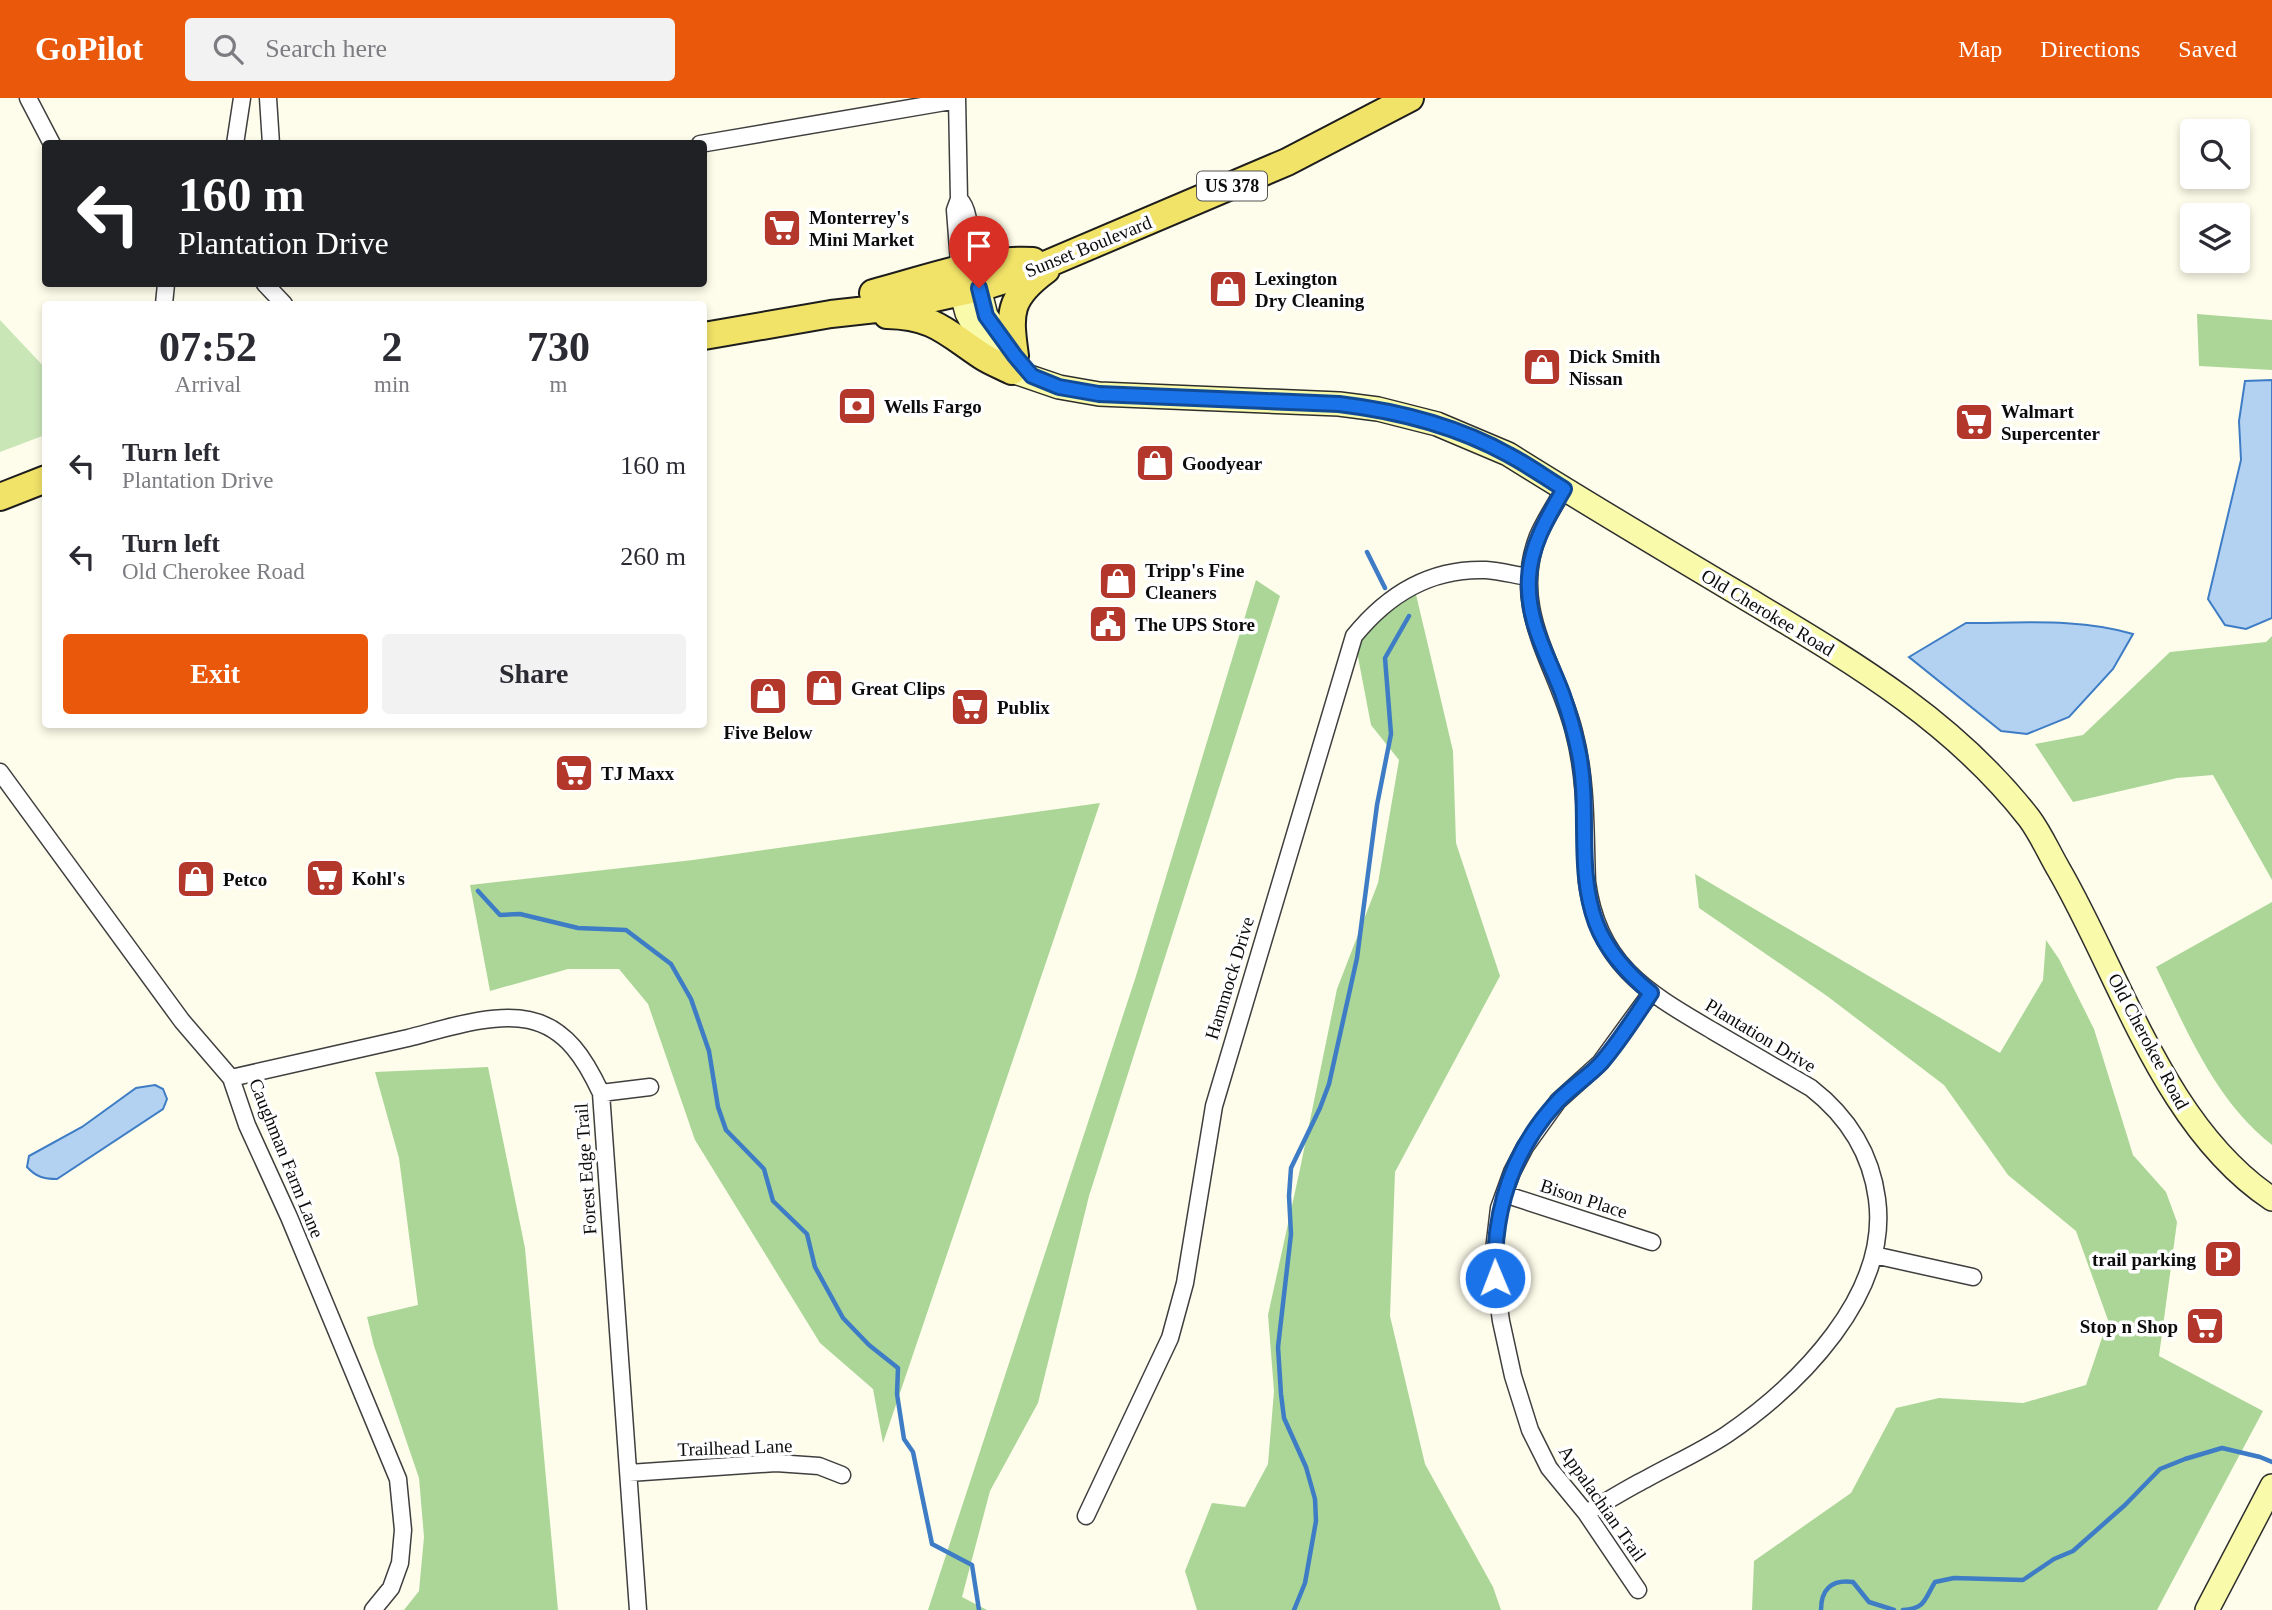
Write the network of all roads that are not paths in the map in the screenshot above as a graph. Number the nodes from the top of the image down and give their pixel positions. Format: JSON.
{"nodes":[{"id":1,"x":27,"y":98,"type":"edge"},
{"id":2,"x":242,"y":98,"type":"edge"},
{"id":3,"x":268,"y":98,"type":"edge"},
{"id":4,"x":1410,"y":98,"type":"edge"},
{"id":5,"x":957,"y":99,"type":"edge"},
{"id":6,"x":50,"y":140,"type":"edge"},
{"id":7,"x":236,"y":140,"type":"edge"},
{"id":8,"x":271,"y":140,"type":"edge"},
{"id":9,"x":707,"y":143,"type":"edge"},
{"id":10,"x":1056,"y":260,"type":"junction"},
{"id":11,"x":969,"y":279,"type":"junction"},
{"id":12,"x":268,"y":287,"type":"edge"},
{"id":13,"x":281,"y":301,"type":"edge"},
{"id":14,"x":839,"y":314,"type":"junction"},
{"id":15,"x":707,"y":336,"type":"edge"},
{"id":16,"x":1020,"y":368,"type":"junction"},
{"id":17,"x":42,"y":481,"type":"edge"},
{"id":18,"x":1564,"y":489,"type":"junction"},
{"id":19,"x":0,"y":497,"type":"edge"},
{"id":20,"x":1529,"y":577,"type":"junction"},
{"id":21,"x":0,"y":772,"type":"edge"},
{"id":22,"x":1651,"y":993,"type":"junction"},
{"id":23,"x":231,"y":1078,"type":"junction"},
{"id":24,"x":650,"y":1087,"type":"dead end"},
{"id":25,"x":601,"y":1093,"type":"junction"},
{"id":26,"x":1504,"y":1194,"type":"junction"},
{"id":27,"x":2272,"y":1199,"type":"edge"},
{"id":28,"x":1652,"y":1242,"type":"dead end"},
{"id":29,"x":1874,"y":1255,"type":"junction"},
{"id":30,"x":1973,"y":1277,"type":"dead end"},
{"id":31,"x":629,"y":1473,"type":"junction"},
{"id":32,"x":842,"y":1475,"type":"dead end"},
{"id":33,"x":2269,"y":1492,"type":"edge"},
{"id":34,"x":1586,"y":1513,"type":"junction"},
{"id":35,"x":1086,"y":1517,"type":"dead end"},
{"id":36,"x":1638,"y":1590,"type":"dead end"},
{"id":37,"x":373,"y":1610,"type":"edge"},
{"id":38,"x":638,"y":1610,"type":"edge"},
{"id":39,"x":2207,"y":1610,"type":"edge"}],
"edges":[{"from":1,"to":6,"type":"street"},
{"from":2,"to":7,"type":"street"},
{"from":3,"to":8,"type":"street"},
{"from":4,"to":10,"type":"main road","name":"Sunset Boulevard","number":"US 378"},
{"from":5,"to":9,"type":"street"},
{"from":5,"to":11,"type":"street"},
{"from":10,"to":11,"type":"main road"},
{"from":10,"to":16,"type":"main road"},
{"from":11,"to":14,"type":"main road"},
{"from":11,"to":16,"type":"street"},
{"from":12,"to":13,"type":"street"},
{"from":14,"to":15,"type":"main road"},
{"from":14,"to":16,"type":"main road"},
{"from":16,"to":18,"type":"street","name":"Old Cherokee Road"},
{"from":17,"to":19,"type":"main road"},
{"from":18,"to":20,"type":"street","name":"Plantation Drive"},
{"from":18,"to":27,"type":"street","name":"Old Cherokee Road"},
{"from":20,"to":22,"type":"street","name":"Plantation Drive"},
{"from":20,"to":35,"type":"street","name":"Hammock Drive"},
{"from":21,"to":23,"type":"street","name":"Caughman Farm Lane"},
{"from":22,"to":26,"type":"street","name":"Appalachian Trail"},
{"from":22,"to":29,"type":"street","name":"Plantation Drive"},
{"from":23,"to":25,"type":"street","name":"Forest Edge Trail"},
{"from":23,"to":37,"type":"street","name":"Caughman Farm Lane"},
{"from":24,"to":25,"type":"street"},
{"from":25,"to":31,"type":"street","name":"Forest Edge Trail"},
{"from":26,"to":28,"type":"street","name":"Bison Place"},
{"from":26,"to":34,"type":"street","name":"Appalachian Trail"},
{"from":29,"to":30,"type":"street"},
{"from":29,"to":34,"type":"street","name":"Plantation Drive"},
{"from":31,"to":32,"type":"street","name":"Trailhead Lane"},
{"from":31,"to":38,"type":"street","name":"Forest Edge Trail"},
{"from":33,"to":39,"type":"street"},
{"from":34,"to":36,"type":"street","name":"Appalachian Trail"}]}
